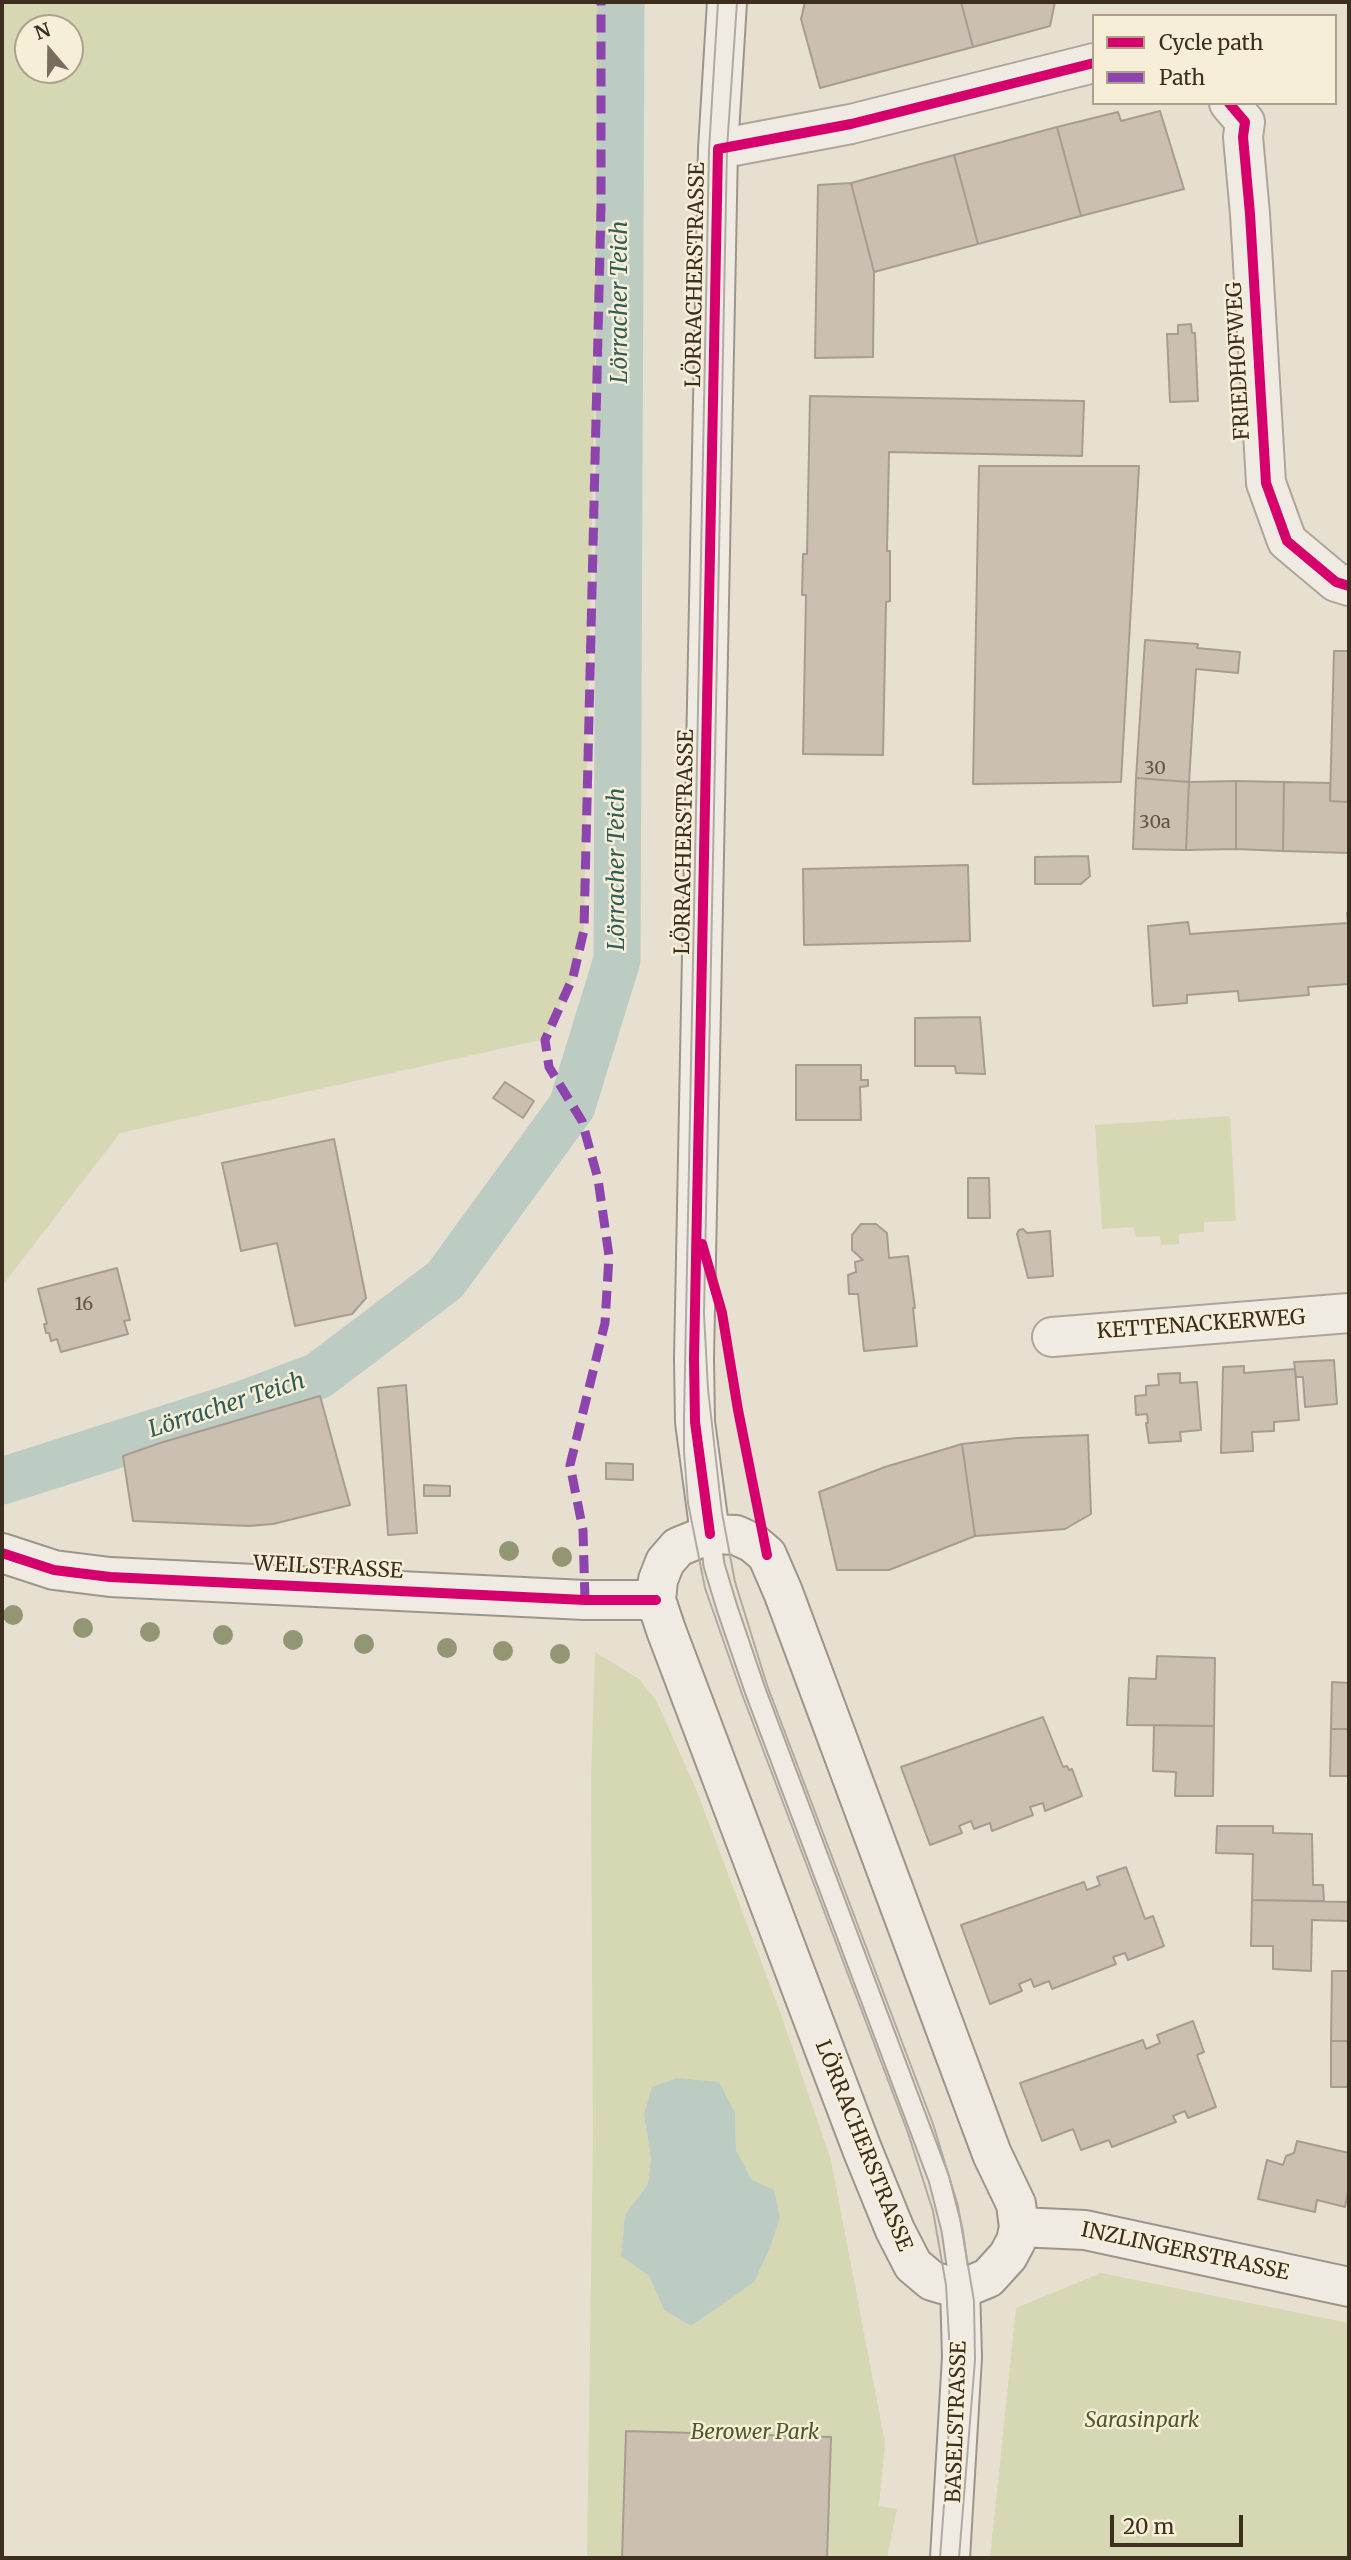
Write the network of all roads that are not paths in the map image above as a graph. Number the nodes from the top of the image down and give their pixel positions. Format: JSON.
{"nodes":[{"id":1,"x":727,"y":2,"type":"edge"},
{"id":2,"x":1092,"y":64,"type":"edge"},
{"id":3,"x":1231,"y":105,"type":"edge"},
{"id":4,"x":718,"y":149,"type":"junction"},
{"id":5,"x":1349,"y":586,"type":"edge"},
{"id":6,"x":1349,"y":1313,"type":"edge"},
{"id":7,"x":1052,"y":1337,"type":"dead end"},
{"id":8,"x":710,"y":1534,"type":"junction"},
{"id":9,"x":2,"y":1553,"type":"edge"},
{"id":10,"x":656,"y":1600,"type":"junction"},
{"id":11,"x":1019,"y":2227,"type":"junction"},
{"id":12,"x":960,"y":2286,"type":"junction"},
{"id":13,"x":1349,"y":2287,"type":"edge"},
{"id":14,"x":950,"y":2558,"type":"edge"}],
"edges":[{"from":1,"to":4,"type":"main road","name":"LÖRRACHERSTRASSE"},
{"from":2,"to":4,"type":"main road"},
{"from":3,"to":5,"type":"main road","name":"FRIEDHOFWEG"},
{"from":4,"to":8,"type":"main road","name":"LÖRRACHERSTRASSE"},
{"from":6,"to":7,"type":"main road","name":"KETTENACKERWEG"},
{"from":8,"to":10,"type":"main road"},
{"from":8,"to":11,"type":"main road"},
{"from":8,"to":12,"type":"lane"},
{"from":9,"to":10,"type":"main road","name":"WEILSTRASSE"},
{"from":10,"to":12,"type":"main road","name":"LÖRRACHERSTRASSE"},
{"from":11,"to":12,"type":"main road"},
{"from":11,"to":13,"type":"main road","name":"INZLINGERSTRASSE"},
{"from":12,"to":14,"type":"main road","name":"BASELSTRASSE"}]}
